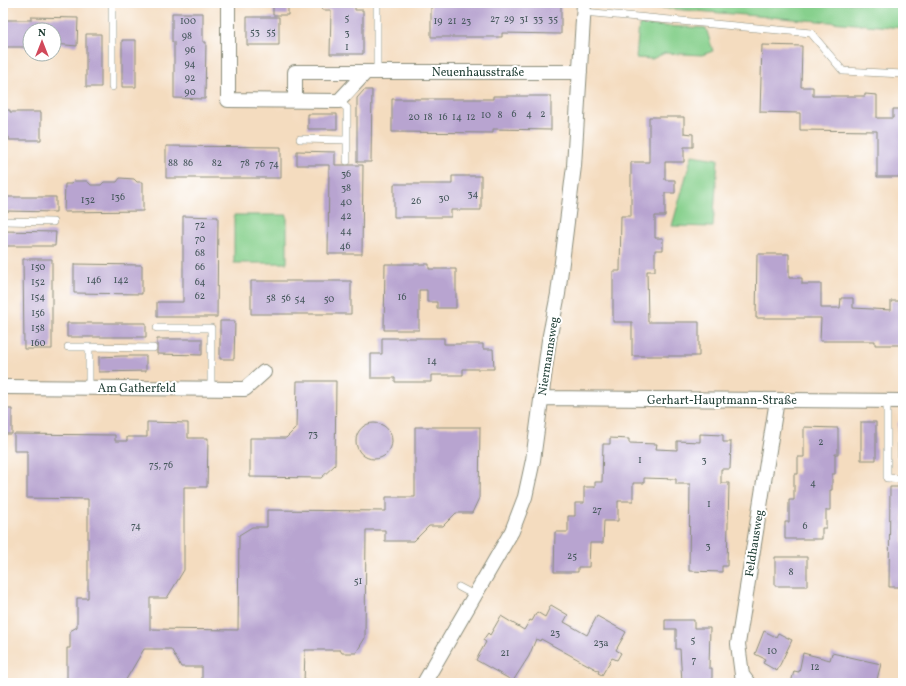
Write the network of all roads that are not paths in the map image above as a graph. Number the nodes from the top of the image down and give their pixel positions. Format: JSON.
{"nodes":[{"id":1,"x":112,"y":3,"type":"edge"},
{"id":2,"x":228,"y":3,"type":"edge"},
{"id":3,"x":377,"y":3,"type":"edge"},
{"id":4,"x":584,"y":8,"type":"edge"},
{"id":5,"x":371,"y":72,"type":"junction"},
{"id":6,"x":580,"y":72,"type":"junction"},
{"id":7,"x":903,"y":74,"type":"edge"},
{"id":8,"x":112,"y":87,"type":"dead end"},
{"id":9,"x":296,"y":100,"type":"junction"},
{"id":10,"x":339,"y":101,"type":"junction"},
{"id":11,"x":300,"y":139,"type":"dead end"},
{"id":12,"x":346,"y":140,"type":"junction"},
{"id":13,"x":346,"y":161,"type":"dead end"},
{"id":14,"x":3,"y":221,"type":"edge"},
{"id":15,"x":54,"y":222,"type":"dead end"},
{"id":16,"x":157,"y":328,"type":"dead end"},
{"id":17,"x":68,"y":347,"type":"dead end"},
{"id":18,"x":89,"y":347,"type":"junction"},
{"id":19,"x":152,"y":348,"type":"dead end"},
{"id":20,"x":264,"y":372,"type":"dead end"},
{"id":21,"x":3,"y":387,"type":"edge"},
{"id":22,"x":88,"y":388,"type":"junction"},
{"id":23,"x":211,"y":388,"type":"junction"},
{"id":24,"x":541,"y":398,"type":"junction"},
{"id":25,"x":777,"y":400,"type":"junction"},
{"id":26,"x":887,"y":401,"type":"junction"},
{"id":27,"x":903,"y":401,"type":"edge"},
{"id":28,"x":903,"y":479,"type":"edge"},
{"id":29,"x":459,"y":587,"type":"dead end"},
{"id":30,"x":474,"y":595,"type":"junction"},
{"id":31,"x":424,"y":683,"type":"edge"},
{"id":32,"x":748,"y":683,"type":"edge"}],
"edges":[{"from":1,"to":8,"type":"lane"},
{"from":2,"to":9,"type":"street"},
{"from":3,"to":5,"type":"lane"},
{"from":4,"to":6,"type":"street","name":"Niermannsweg"},
{"from":4,"to":7,"type":"lane"},
{"from":5,"to":6,"type":"street","name":"Neuenhausstraße"},
{"from":5,"to":9,"type":"street","name":"Neuenhausstraße"},
{"from":5,"to":10,"type":"street"},
{"from":6,"to":24,"type":"street","name":"Niermannsweg"},
{"from":9,"to":10,"type":"street"},
{"from":10,"to":12,"type":"lane"},
{"from":11,"to":12,"type":"lane"},
{"from":12,"to":13,"type":"lane"},
{"from":14,"to":15,"type":"lane"},
{"from":16,"to":23,"type":"lane"},
{"from":17,"to":18,"type":"lane"},
{"from":18,"to":19,"type":"lane"},
{"from":18,"to":22,"type":"lane"},
{"from":20,"to":23,"type":"street","name":"Am Gatherfeld"},
{"from":21,"to":22,"type":"street","name":"Am Gatherfeld"},
{"from":22,"to":23,"type":"street","name":"Am Gatherfeld"},
{"from":24,"to":25,"type":"street","name":"Gerhart-Hauptmann-Straße"},
{"from":24,"to":30,"type":"street","name":"Niermannsweg"},
{"from":25,"to":26,"type":"street","name":"Gerhart-Hauptmann-Straße"},
{"from":25,"to":32,"type":"street","name":"Feldhausweg"},
{"from":26,"to":27,"type":"street","name":"Gerhart-Hauptmann-Straße"},
{"from":26,"to":28,"type":"lane"},
{"from":29,"to":30,"type":"lane"},
{"from":30,"to":31,"type":"street","name":"Niermannsweg"}]}
